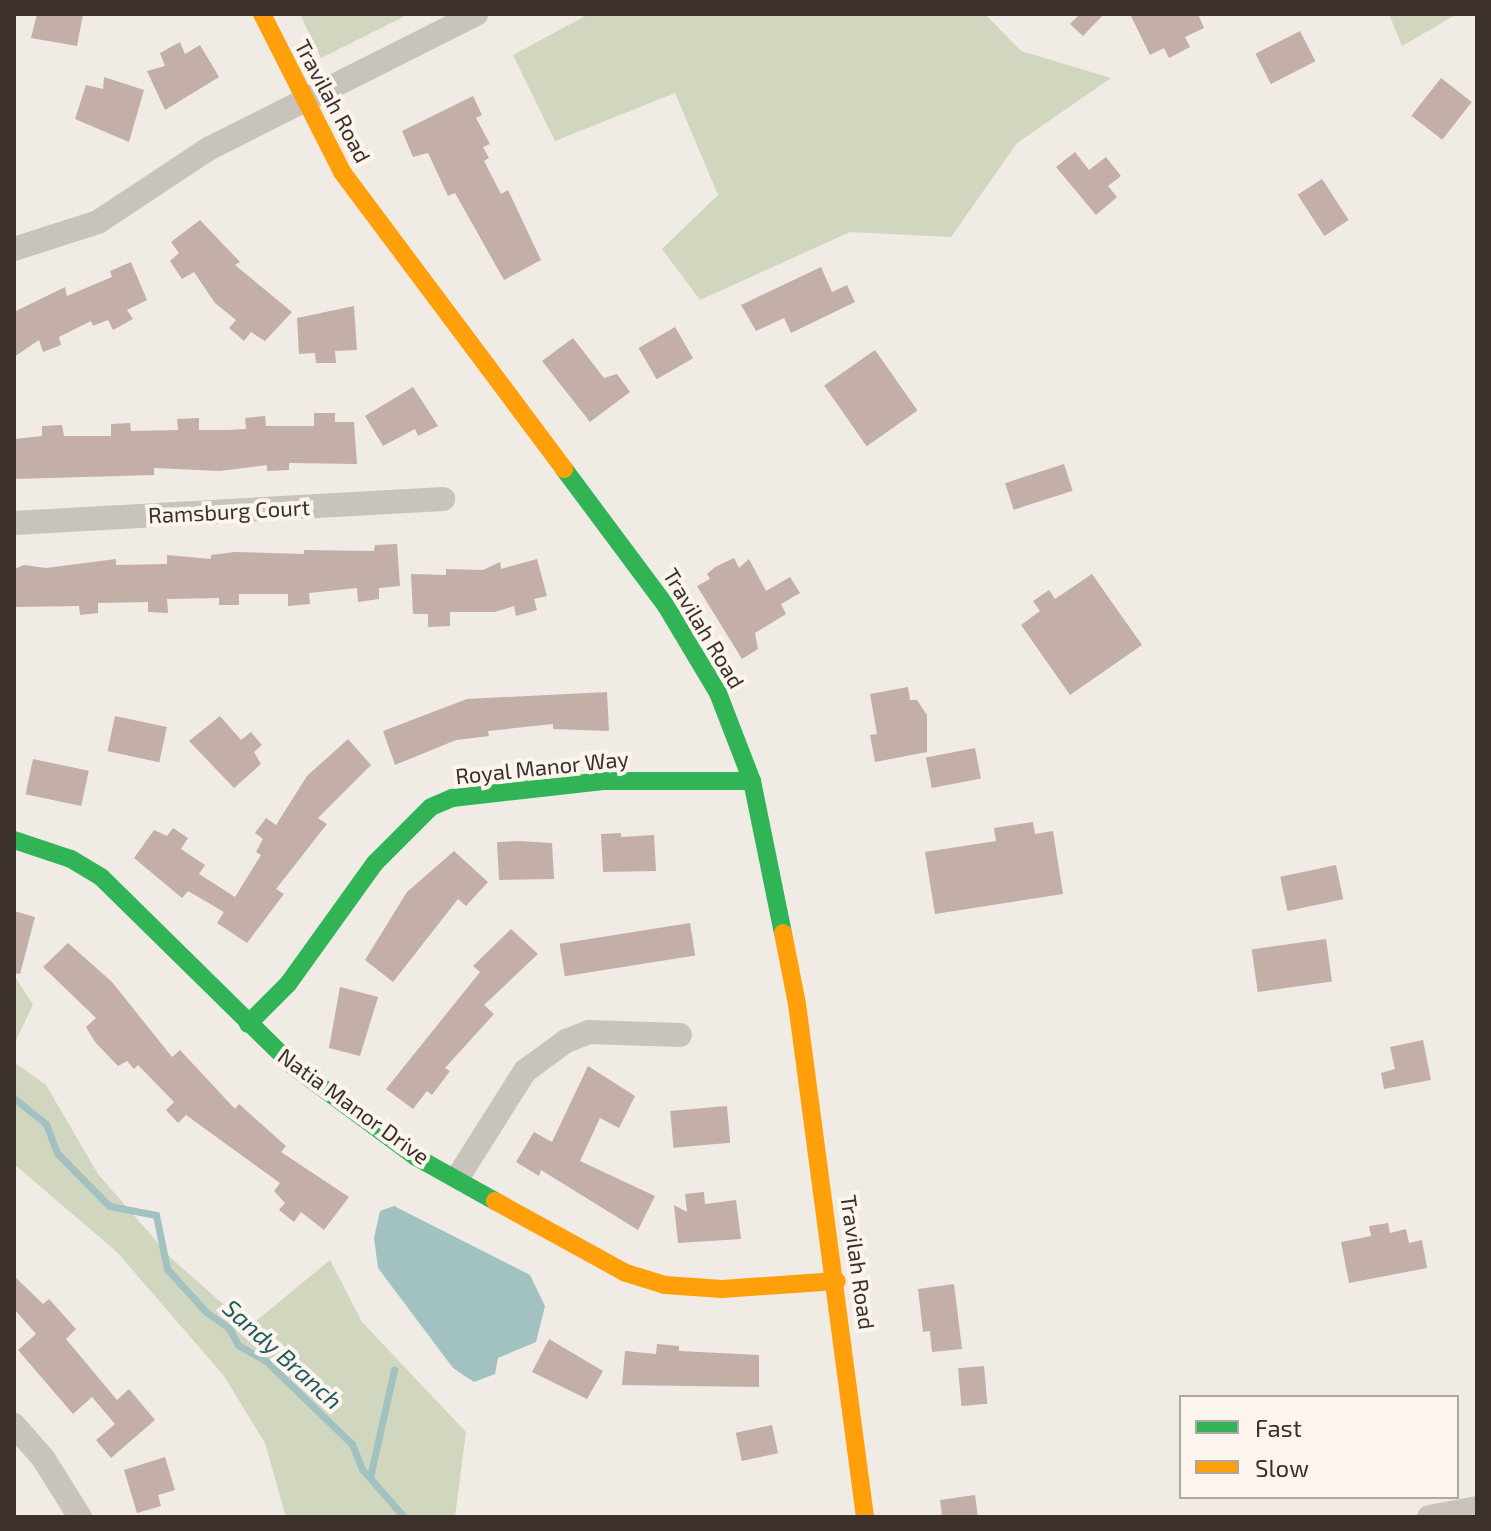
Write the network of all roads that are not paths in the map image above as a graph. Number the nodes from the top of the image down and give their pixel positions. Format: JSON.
{"nodes":[{"id":1,"x":262,"y":14,"type":"edge"},
{"id":2,"x":476,"y":14,"type":"edge"},
{"id":3,"x":304,"y":103,"type":"junction"},
{"id":4,"x":14,"y":249,"type":"edge"},
{"id":5,"x":443,"y":499,"type":"dead end"},
{"id":6,"x":14,"y":523,"type":"edge"},
{"id":7,"x":752,"y":781,"type":"junction"},
{"id":8,"x":14,"y":840,"type":"edge"},
{"id":9,"x":248,"y":1024,"type":"junction"},
{"id":10,"x":680,"y":1035,"type":"dead end"},
{"id":11,"x":458,"y":1177,"type":"junction"},
{"id":12,"x":837,"y":1281,"type":"junction"},
{"id":13,"x":14,"y":1425,"type":"edge"},
{"id":14,"x":1477,"y":1508,"type":"edge"},
{"id":15,"x":80,"y":1517,"type":"edge"},
{"id":16,"x":865,"y":1517,"type":"edge"},
{"id":17,"x":1429,"y":1517,"type":"edge"}],
"edges":[{"from":1,"to":3,"type":"main road","name":"Travilah Road"},
{"from":2,"to":3,"type":"street"},
{"from":3,"to":4,"type":"street"},
{"from":3,"to":7,"type":"main road","name":"Travilah Road"},
{"from":5,"to":6,"type":"street","name":"Ramsburg Court"},
{"from":7,"to":9,"type":"main road","name":"Royal Manor Way"},
{"from":7,"to":12,"type":"main road","name":"Travilah Road"},
{"from":8,"to":9,"type":"main road","name":"Natia Manor Drive"},
{"from":9,"to":11,"type":"main road","name":"Natia Manor Drive"},
{"from":10,"to":11,"type":"street"},
{"from":11,"to":12,"type":"main road","name":"Natia Manor Drive"},
{"from":12,"to":16,"type":"main road","name":"Travilah Road"},
{"from":13,"to":15,"type":"street"},
{"from":14,"to":17,"type":"street"}]}
